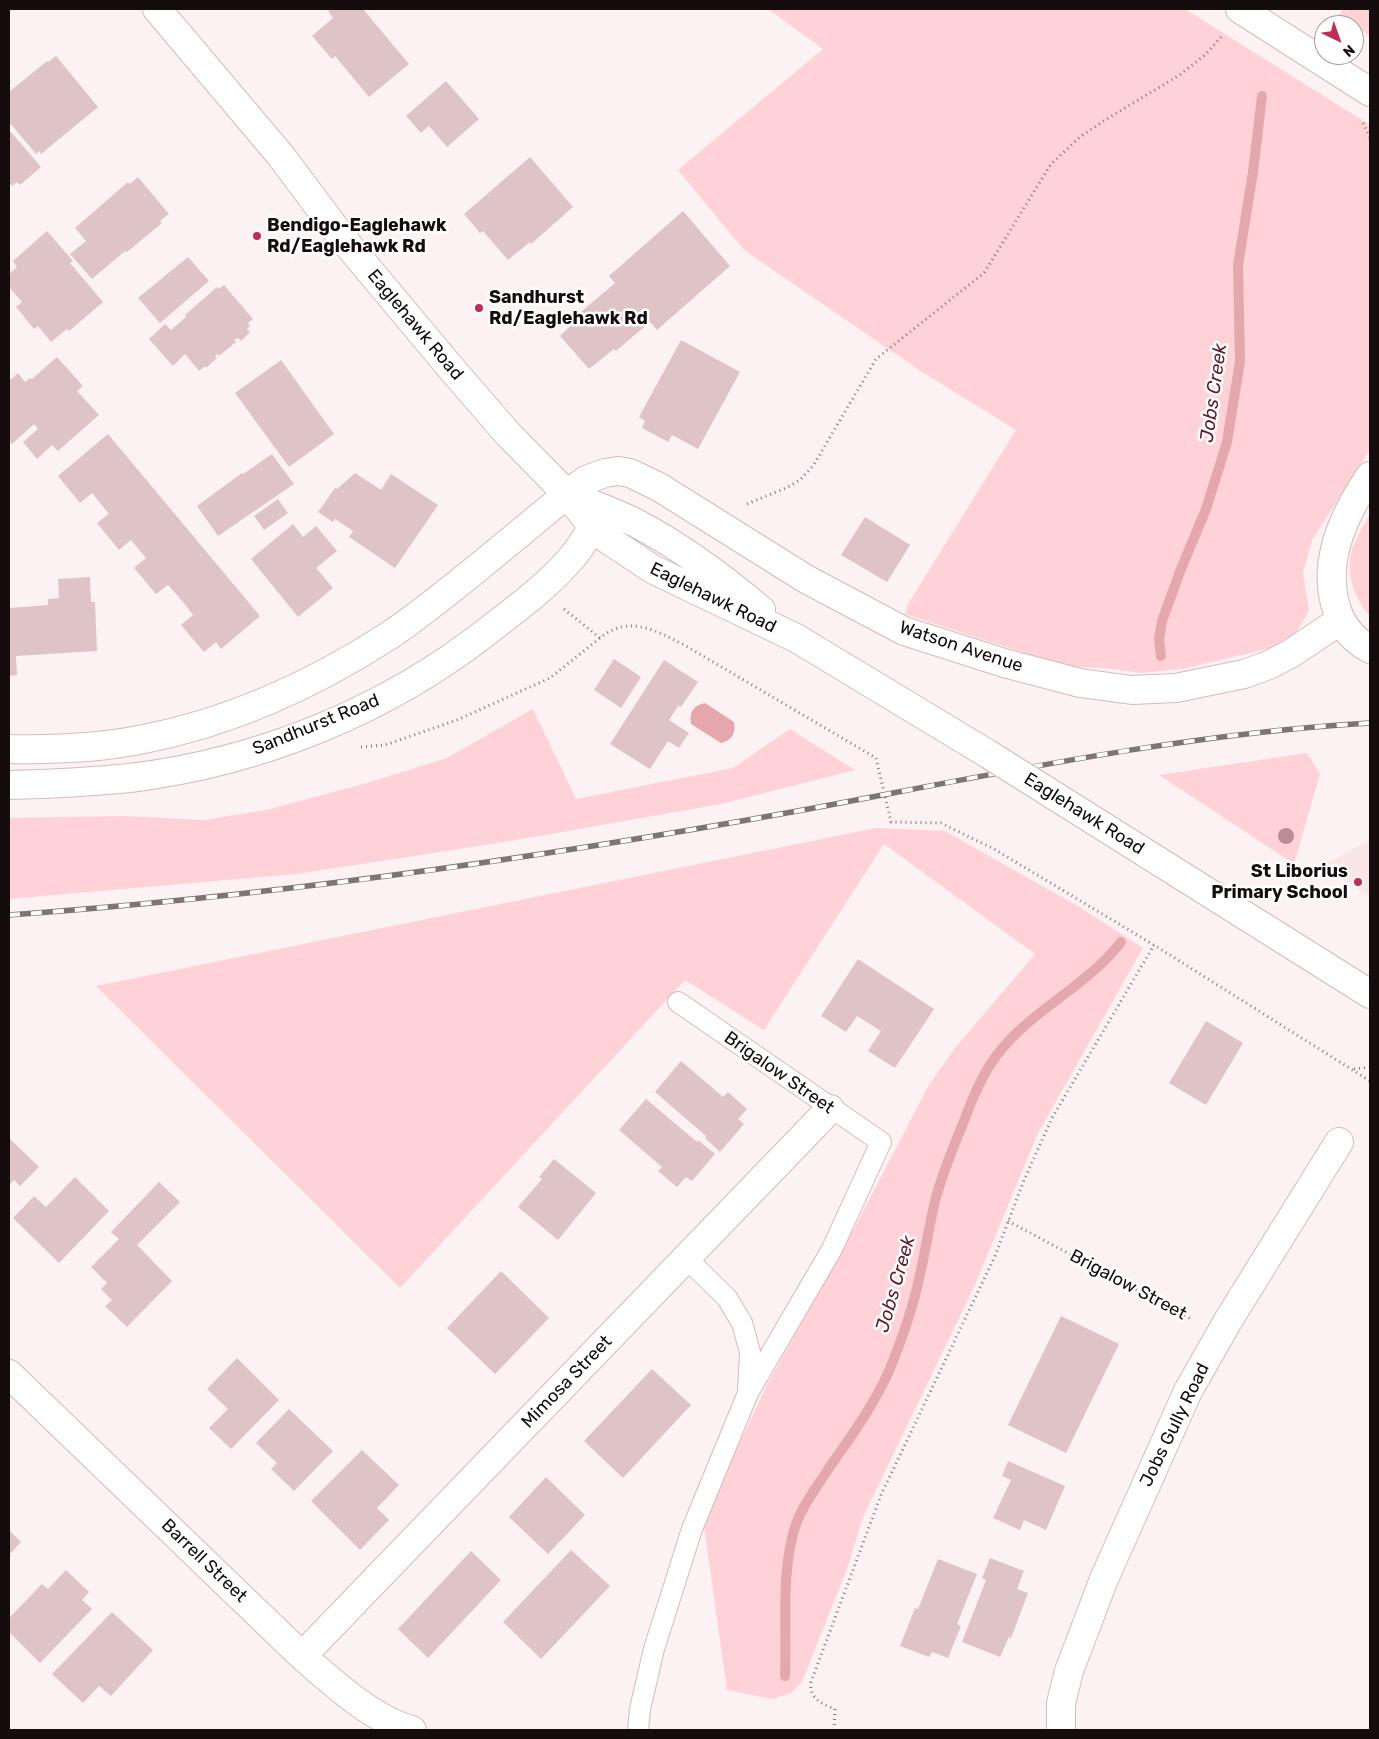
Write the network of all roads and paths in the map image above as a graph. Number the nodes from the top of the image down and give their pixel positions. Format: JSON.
{"nodes":[{"id":1,"x":157,"y":9,"type":"edge"},
{"id":2,"x":1240,"y":9,"type":"edge"},
{"id":3,"x":1370,"y":92,"type":"edge"},
{"id":4,"x":1370,"y":476,"type":"edge"},
{"id":5,"x":567,"y":494,"type":"junction"},
{"id":6,"x":598,"y":518,"type":"junction"},
{"id":7,"x":717,"y":523,"type":"junction"},
{"id":8,"x":562,"y":606,"type":"dead end"},
{"id":9,"x":1341,"y":620,"type":"junction"},
{"id":10,"x":600,"y":638,"type":"junction"},
{"id":11,"x":1370,"y":649,"type":"edge"},
{"id":12,"x":550,"y":678,"type":"dead end"},
{"id":13,"x":9,"y":749,"type":"edge"},
{"id":14,"x":9,"y":784,"type":"edge"},
{"id":15,"x":1154,"y":945,"type":"junction"},
{"id":16,"x":1370,"y":994,"type":"edge"},
{"id":17,"x":678,"y":1002,"type":"dead end"},
{"id":18,"x":1370,"y":1067,"type":"edge"},
{"id":19,"x":1352,"y":1069,"type":"junction"},
{"id":20,"x":1370,"y":1081,"type":"edge"},
{"id":21,"x":830,"y":1109,"type":"junction"},
{"id":22,"x":1339,"y":1142,"type":"dead end"},
{"id":23,"x":1008,"y":1221,"type":"junction"},
{"id":24,"x":686,"y":1258,"type":"junction"},
{"id":25,"x":1220,"y":1335,"type":"junction"},
{"id":26,"x":9,"y":1374,"type":"edge"},
{"id":27,"x":748,"y":1394,"type":"junction"},
{"id":28,"x":302,"y":1656,"type":"junction"},
{"id":29,"x":412,"y":1730,"type":"edge"},
{"id":30,"x":638,"y":1730,"type":"edge"},
{"id":31,"x":834,"y":1730,"type":"edge"},
{"id":32,"x":1061,"y":1730,"type":"edge"}],
"edges":[{"from":1,"to":5,"type":"street","name":"Eaglehawk Road"},
{"from":2,"to":3,"type":"street"},
{"from":2,"to":7,"type":"path"},
{"from":4,"to":9,"type":"street"},
{"from":5,"to":6,"type":"street","name":"Eaglehawk Road"},
{"from":5,"to":7,"type":"street","name":"Watson Avenue"},
{"from":5,"to":13,"type":"street"},
{"from":6,"to":14,"type":"street","name":"Sandhurst Road"},
{"from":6,"to":16,"type":"street","name":"Eaglehawk Road","bridge":true},
{"from":7,"to":9,"type":"street","name":"Watson Avenue"},
{"from":8,"to":10,"type":"path"},
{"from":9,"to":11,"type":"street"},
{"from":10,"to":12,"type":"path"},
{"from":10,"to":15,"type":"path"},
{"from":15,"to":19,"type":"path"},
{"from":15,"to":23,"type":"path"},
{"from":17,"to":21,"type":"lane","name":"Brigalow Street"},
{"from":18,"to":19,"type":"path"},
{"from":19,"to":20,"type":"path"},
{"from":21,"to":24,"type":"street","name":"Mimosa Street"},
{"from":21,"to":27,"type":"lane","name":"Brigalow Street"},
{"from":22,"to":25,"type":"street","name":"Jobs Gully Road"},
{"from":23,"to":25,"type":"path","name":"Brigalow Street"},
{"from":23,"to":31,"type":"path"},
{"from":24,"to":27,"type":"lane"},
{"from":24,"to":28,"type":"street","name":"Mimosa Street"},
{"from":25,"to":32,"type":"street","name":"Jobs Gully Road"},
{"from":26,"to":28,"type":"street","name":"Barrell Street"},
{"from":27,"to":30,"type":"lane"},
{"from":28,"to":29,"type":"street","name":"Barrell Street"}]}
